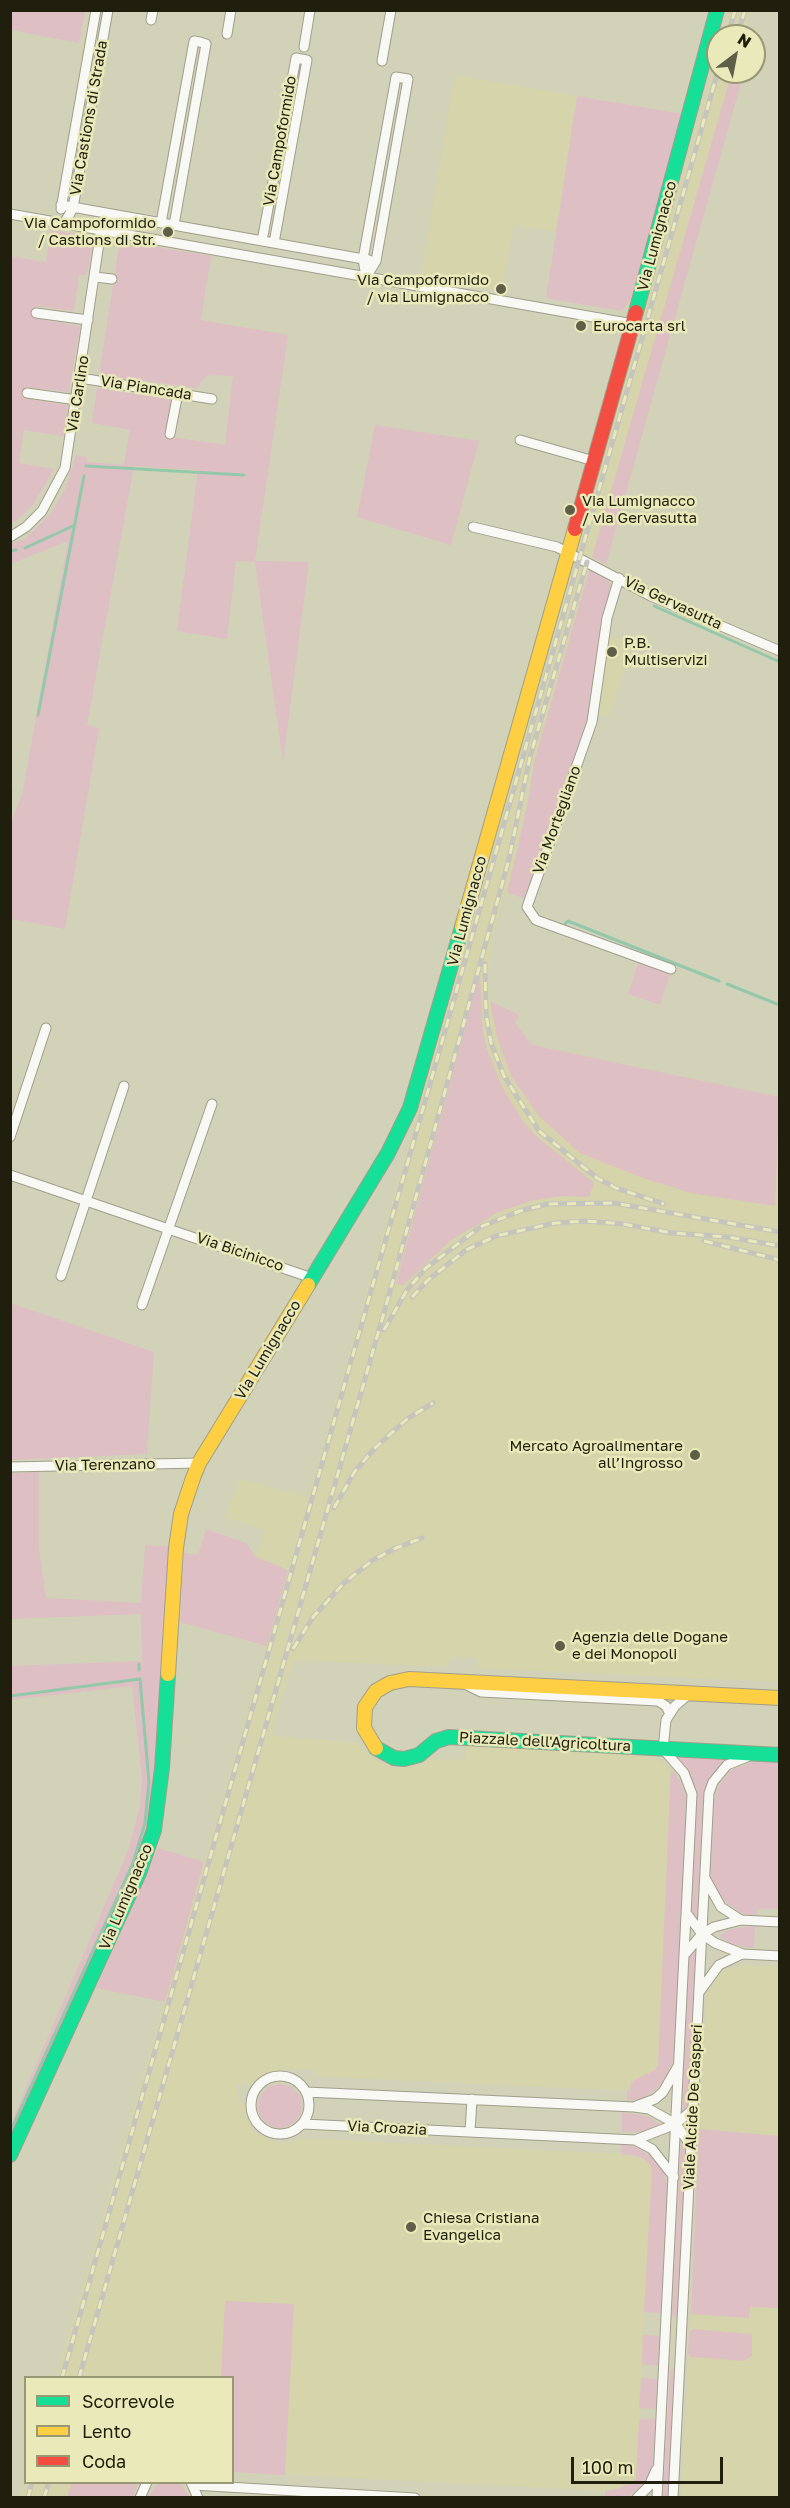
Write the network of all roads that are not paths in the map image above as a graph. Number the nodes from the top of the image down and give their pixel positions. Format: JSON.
{"nodes":[{"id":1,"x":96,"y":10,"type":"edge"},
{"id":2,"x":108,"y":10,"type":"edge"},
{"id":3,"x":231,"y":10,"type":"edge"},
{"id":4,"x":310,"y":10,"type":"edge"},
{"id":5,"x":391,"y":10,"type":"edge"},
{"id":6,"x":717,"y":10,"type":"edge"},
{"id":7,"x":227,"y":34,"type":"dead end"},
{"id":8,"x":304,"y":47,"type":"dead end"},
{"id":9,"x":382,"y":61,"type":"dead end"},
{"id":10,"x":61,"y":206,"type":"junction"},
{"id":11,"x":73,"y":208,"type":"junction"},
{"id":12,"x":10,"y":214,"type":"edge"},
{"id":13,"x":161,"y":223,"type":"junction"},
{"id":14,"x":64,"y":224,"type":"junction"},
{"id":15,"x":174,"y":225,"type":"junction"},
{"id":16,"x":101,"y":230,"type":"junction"},
{"id":17,"x":262,"y":241,"type":"junction"},
{"id":18,"x":274,"y":243,"type":"junction"},
{"id":19,"x":363,"y":259,"type":"junction"},
{"id":20,"x":376,"y":261,"type":"junction"},
{"id":21,"x":94,"y":277,"type":"junction"},
{"id":22,"x":366,"y":277,"type":"junction"},
{"id":23,"x":112,"y":279,"type":"dead end"},
{"id":24,"x":36,"y":313,"type":"dead end"},
{"id":25,"x":88,"y":320,"type":"junction"},
{"id":26,"x":633,"y":324,"type":"junction"},
{"id":27,"x":80,"y":378,"type":"junction"},
{"id":28,"x":27,"y":393,"type":"dead end"},
{"id":29,"x":178,"y":393,"type":"junction"},
{"id":30,"x":212,"y":399,"type":"dead end"},
{"id":31,"x":77,"y":400,"type":"junction"},
{"id":32,"x":170,"y":435,"type":"dead end"},
{"id":33,"x":520,"y":440,"type":"dead end"},
{"id":34,"x":594,"y":461,"type":"junction"},
{"id":35,"x":473,"y":527,"type":"dead end"},
{"id":36,"x":10,"y":537,"type":"edge"},
{"id":37,"x":568,"y":552,"type":"junction"},
{"id":38,"x":619,"y":578,"type":"junction"},
{"id":39,"x":780,"y":651,"type":"edge"},
{"id":40,"x":670,"y":969,"type":"dead end"},
{"id":41,"x":46,"y":1029,"type":"dead end"},
{"id":42,"x":124,"y":1086,"type":"dead end"},
{"id":43,"x":212,"y":1104,"type":"dead end"},
{"id":44,"x":10,"y":1137,"type":"edge"},
{"id":45,"x":10,"y":1175,"type":"edge"},
{"id":46,"x":86,"y":1200,"type":"junction"},
{"id":47,"x":169,"y":1227,"type":"junction"},
{"id":48,"x":61,"y":1276,"type":"dead end"},
{"id":49,"x":312,"y":1278,"type":"junction"},
{"id":50,"x":142,"y":1305,"type":"dead end"},
{"id":51,"x":199,"y":1463,"type":"junction"},
{"id":52,"x":10,"y":1467,"type":"edge"},
{"id":53,"x":463,"y":1683,"type":"junction"},
{"id":54,"x":689,"y":1694,"type":"junction"},
{"id":55,"x":780,"y":1698,"type":"edge"},
{"id":56,"x":670,"y":1714,"type":"junction"},
{"id":57,"x":663,"y":1749,"type":"junction"},
{"id":58,"x":774,"y":1754,"type":"edge"},
{"id":59,"x":704,"y":1876,"type":"junction"},
{"id":60,"x":687,"y":1914,"type":"junction"},
{"id":61,"x":741,"y":1920,"type":"junction"},
{"id":62,"x":780,"y":1922,"type":"edge"},
{"id":63,"x":702,"y":1934,"type":"junction"},
{"id":64,"x":686,"y":1953,"type":"junction"},
{"id":65,"x":743,"y":1954,"type":"junction"},
{"id":66,"x":780,"y":1956,"type":"edge"},
{"id":67,"x":698,"y":1993,"type":"junction"},
{"id":68,"x":680,"y":2061,"type":"junction"},
{"id":69,"x":306,"y":2092,"type":"junction"},
{"id":70,"x":472,"y":2099,"type":"junction"},
{"id":71,"x":634,"y":2107,"type":"junction"},
{"id":72,"x":693,"y":2109,"type":"junction"},
{"id":73,"x":303,"y":2124,"type":"junction"},
{"id":74,"x":676,"y":2124,"type":"junction"},
{"id":75,"x":471,"y":2132,"type":"junction"},
{"id":76,"x":635,"y":2140,"type":"junction"},
{"id":77,"x":691,"y":2146,"type":"junction"},
{"id":78,"x":10,"y":2155,"type":"edge"},
{"id":79,"x":674,"y":2177,"type":"junction"},
{"id":80,"x":659,"y":2462,"type":"junction"},
{"id":81,"x":146,"y":2484,"type":"edge"},
{"id":82,"x":192,"y":2484,"type":"edge"},
{"id":83,"x":405,"y":2497,"type":"edge"},
{"id":84,"x":140,"y":2498,"type":"edge"},
{"id":85,"x":198,"y":2498,"type":"edge"},
{"id":86,"x":414,"y":2498,"type":"edge"},
{"id":87,"x":637,"y":2498,"type":"edge"},
{"id":88,"x":657,"y":2498,"type":"edge"},
{"id":89,"x":673,"y":2498,"type":"edge"}],
"edges":[{"from":1,"to":10,"type":"street","name":"Via Castions di Strada"},
{"from":2,"to":11,"type":"street","name":"Via Castions di Strada"},
{"from":3,"to":7,"type":"street"},
{"from":4,"to":8,"type":"street"},
{"from":5,"to":9,"type":"street"},
{"from":6,"to":26,"type":"main road","name":"Via Lumignacco"},
{"from":10,"to":11,"type":"street"},
{"from":10,"to":14,"type":"street","name":"Via Castions di Strada"},
{"from":11,"to":13,"type":"street"},
{"from":11,"to":14,"type":"street","name":"Via Castions di Strada"},
{"from":12,"to":14,"type":"street"},
{"from":13,"to":15,"type":"street"},
{"from":13,"to":15,"type":"street"},
{"from":14,"to":16,"type":"street"},
{"from":15,"to":17,"type":"street"},
{"from":16,"to":21,"type":"street","name":"Via Carlino"},
{"from":16,"to":22,"type":"street"},
{"from":17,"to":18,"type":"street"},
{"from":17,"to":18,"type":"street","name":"Via Campoformido"},
{"from":18,"to":19,"type":"street"},
{"from":19,"to":20,"type":"street"},
{"from":19,"to":20,"type":"street"},
{"from":19,"to":22,"type":"street"},
{"from":20,"to":22,"type":"street"},
{"from":21,"to":23,"type":"street"},
{"from":21,"to":25,"type":"street","name":"Via Carlino"},
{"from":22,"to":26,"type":"street"},
{"from":24,"to":25,"type":"street"},
{"from":25,"to":27,"type":"street","name":"Via Carlino"},
{"from":26,"to":34,"type":"main road","name":"Via Lumignacco"},
{"from":27,"to":29,"type":"street","name":"Via Piancada"},
{"from":27,"to":31,"type":"street","name":"Via Carlino"},
{"from":28,"to":31,"type":"street"},
{"from":29,"to":30,"type":"street","name":"Via Piancada"},
{"from":29,"to":32,"type":"street"},
{"from":31,"to":36,"type":"street","name":"Via Carlino"},
{"from":33,"to":34,"type":"street"},
{"from":34,"to":37,"type":"main road","name":"Via Lumignacco"},
{"from":35,"to":37,"type":"street"},
{"from":37,"to":38,"type":"street","name":"Via Gervasutta"},
{"from":37,"to":49,"type":"main road","name":"Via Lumignacco"},
{"from":38,"to":39,"type":"street","name":"Via Gervasutta"},
{"from":38,"to":40,"type":"street","name":"Via Mortegliano"},
{"from":41,"to":44,"type":"street"},
{"from":42,"to":46,"type":"street"},
{"from":43,"to":47,"type":"street"},
{"from":45,"to":46,"type":"street","name":"Via Bicinicco"},
{"from":46,"to":47,"type":"street","name":"Via Bicinicco"},
{"from":46,"to":48,"type":"street"},
{"from":47,"to":49,"type":"street","name":"Via Bicinicco"},
{"from":47,"to":50,"type":"street"},
{"from":49,"to":51,"type":"main road","name":"Via Lumignacco"},
{"from":51,"to":52,"type":"street","name":"Via Terenzano"},
{"from":51,"to":78,"type":"main road","name":"Via Lumignacco"},
{"from":53,"to":54,"type":"main road","name":"Piazzale dell'Agricoltura"},
{"from":53,"to":56,"type":"street","name":"Piazzale dell'Agricoltura"},
{"from":53,"to":57,"type":"main road","name":"Piazzale dell'Agricoltura"},
{"from":54,"to":55,"type":"main road","name":"Piazzale dell'Agricoltura"},
{"from":54,"to":56,"type":"street"},
{"from":56,"to":57,"type":"street"},
{"from":57,"to":58,"type":"main road","name":"Piazzale dell'Agricoltura"},
{"from":57,"to":60,"type":"street","name":"Viale Alcide De Gasperi"},
{"from":58,"to":59,"type":"street","name":"Viale Alcide De Gasperi"},
{"from":59,"to":61,"type":"street"},
{"from":59,"to":63,"type":"street","name":"Viale Alcide De Gasperi"},
{"from":60,"to":63,"type":"street"},
{"from":60,"to":64,"type":"street","name":"Viale Alcide De Gasperi"},
{"from":61,"to":62,"type":"street"},
{"from":61,"to":63,"type":"street"},
{"from":63,"to":64,"type":"street"},
{"from":63,"to":65,"type":"street"},
{"from":63,"to":67,"type":"street","name":"Viale Alcide De Gasperi"},
{"from":64,"to":68,"type":"street","name":"Viale Alcide De Gasperi"},
{"from":65,"to":66,"type":"street"},
{"from":65,"to":67,"type":"street"},
{"from":67,"to":72,"type":"street","name":"Viale Alcide De Gasperi"},
{"from":68,"to":71,"type":"street","name":"Via Croazia"},
{"from":68,"to":74,"type":"street","name":"Viale Alcide De Gasperi"},
{"from":69,"to":70,"type":"street","name":"Via Croazia"},
{"from":69,"to":73,"type":"street"},
{"from":69,"to":73,"type":"street","name":"Via Croazia"},
{"from":70,"to":71,"type":"street","name":"Via Croazia"},
{"from":70,"to":75,"type":"street"},
{"from":71,"to":74,"type":"street","name":"Via Croazia"},
{"from":72,"to":74,"type":"street","name":"Via Croazia"},
{"from":72,"to":77,"type":"street","name":"Viale Alcide De Gasperi"},
{"from":73,"to":75,"type":"street","name":"Via Croazia"},
{"from":74,"to":76,"type":"street","name":"Via Croazia"},
{"from":74,"to":77,"type":"street","name":"Via Croazia"},
{"from":74,"to":79,"type":"street","name":"Viale Alcide De Gasperi"},
{"from":75,"to":76,"type":"street","name":"Via Croazia"},
{"from":76,"to":79,"type":"street"},
{"from":77,"to":89,"type":"street","name":"Viale Alcide De Gasperi"},
{"from":79,"to":80,"type":"street","name":"Viale Alcide De Gasperi"},
{"from":80,"to":87,"type":"street"},
{"from":80,"to":88,"type":"street","name":"Viale Alcide De Gasperi"},
{"from":81,"to":84,"type":"street"},
{"from":82,"to":83,"type":"street"},
{"from":82,"to":85,"type":"street"},
{"from":83,"to":86,"type":"street"}]}
